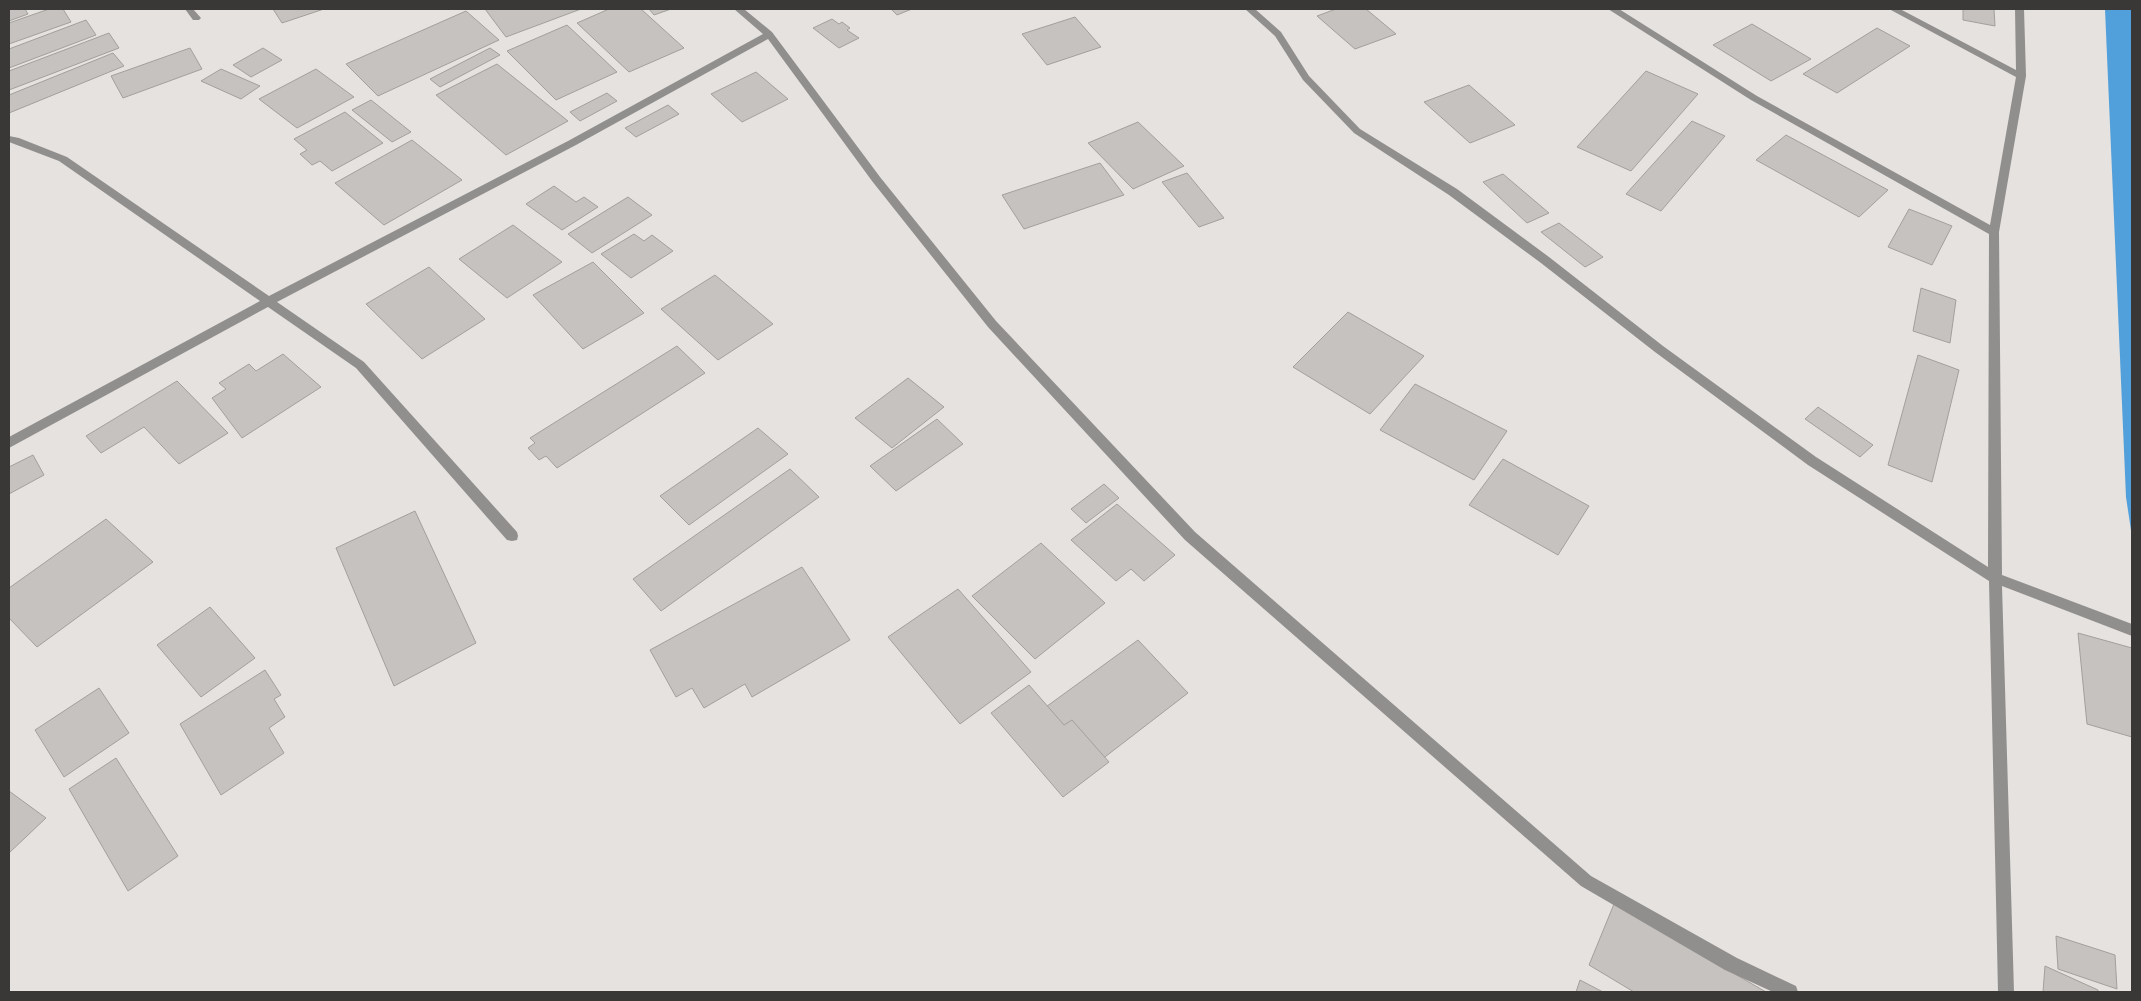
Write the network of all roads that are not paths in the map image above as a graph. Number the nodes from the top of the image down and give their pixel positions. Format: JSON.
{"nodes":[{"id":1,"x":189,"y":9,"type":"edge"},
{"id":2,"x":739,"y":9,"type":"edge"},
{"id":3,"x":1250,"y":9,"type":"edge"},
{"id":4,"x":1612,"y":9,"type":"edge"},
{"id":5,"x":1894,"y":9,"type":"edge"},
{"id":6,"x":2020,"y":9,"type":"edge"},
{"id":7,"x":196,"y":18,"type":"dead end"},
{"id":8,"x":769,"y":34,"type":"junction"},
{"id":9,"x":2021,"y":76,"type":"junction"},
{"id":10,"x":9,"y":139,"type":"edge"},
{"id":11,"x":1994,"y":232,"type":"junction"},
{"id":12,"x":269,"y":301,"type":"junction"},
{"id":13,"x":9,"y":443,"type":"edge"},
{"id":14,"x":512,"y":536,"type":"dead end"},
{"id":15,"x":1996,"y":578,"type":"junction"},
{"id":16,"x":2132,"y":630,"type":"edge"},
{"id":17,"x":1790,"y":992,"type":"edge"},
{"id":18,"x":2006,"y":992,"type":"edge"}],
"edges":[{"from":1,"to":7,"type":"street"},
{"from":2,"to":8,"type":"street"},
{"from":3,"to":15,"type":"street"},
{"from":4,"to":11,"type":"street"},
{"from":5,"to":9,"type":"street"},
{"from":6,"to":9,"type":"street"},
{"from":8,"to":12,"type":"street"},
{"from":8,"to":17,"type":"street"},
{"from":9,"to":11,"type":"street"},
{"from":10,"to":12,"type":"street"},
{"from":11,"to":15,"type":"street"},
{"from":12,"to":13,"type":"street"},
{"from":12,"to":14,"type":"street"},
{"from":15,"to":16,"type":"street"},
{"from":15,"to":18,"type":"street"}]}
